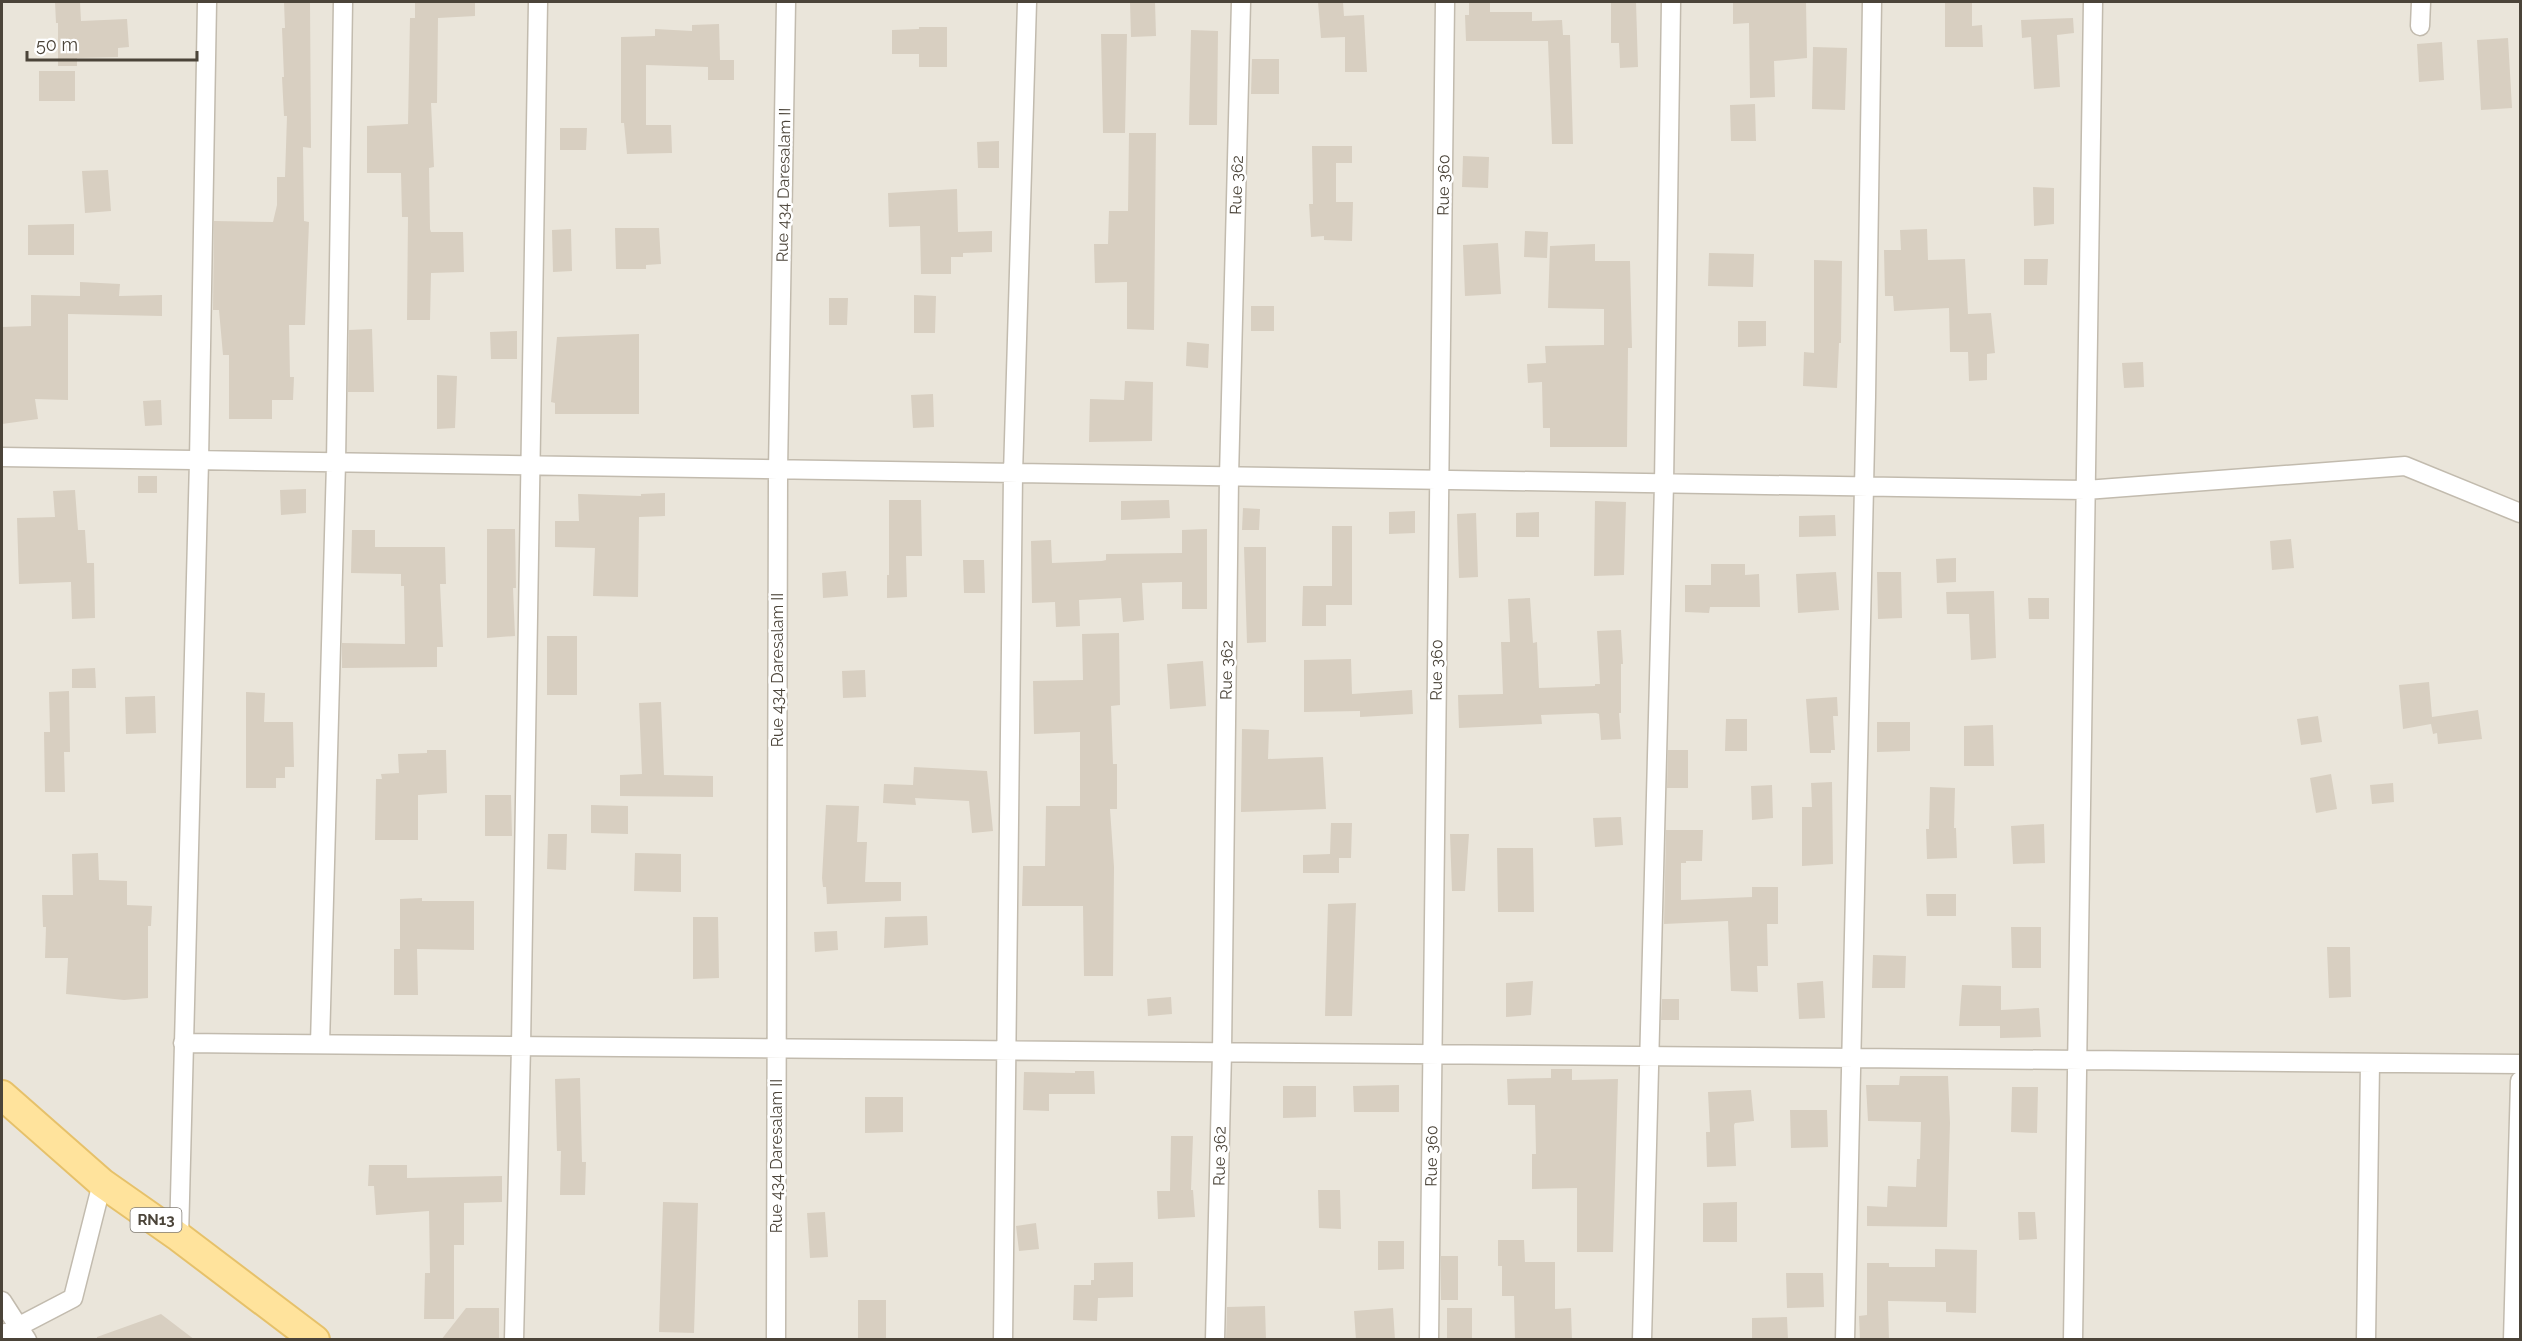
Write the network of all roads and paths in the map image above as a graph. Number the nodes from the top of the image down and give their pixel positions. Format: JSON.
{"nodes":[{"id":1,"x":207,"y":2,"type":"edge"},
{"id":2,"x":343,"y":2,"type":"edge"},
{"id":3,"x":538,"y":2,"type":"edge"},
{"id":4,"x":786,"y":2,"type":"edge"},
{"id":5,"x":1027,"y":2,"type":"edge"},
{"id":6,"x":1241,"y":2,"type":"edge"},
{"id":7,"x":1445,"y":2,"type":"edge"},
{"id":8,"x":1671,"y":2,"type":"edge"},
{"id":9,"x":1872,"y":2,"type":"edge"},
{"id":10,"x":2093,"y":2,"type":"edge"},
{"id":11,"x":2421,"y":2,"type":"edge"},
{"id":12,"x":2420,"y":26,"type":"dead end"},
{"id":13,"x":2,"y":457,"type":"edge"},
{"id":14,"x":199,"y":461,"type":"junction"},
{"id":15,"x":336,"y":463,"type":"junction"},
{"id":16,"x":530,"y":466,"type":"junction"},
{"id":17,"x":778,"y":471,"type":"junction"},
{"id":18,"x":1013,"y":474,"type":"junction"},
{"id":19,"x":1229,"y":477,"type":"junction"},
{"id":20,"x":1439,"y":481,"type":"junction"},
{"id":21,"x":1664,"y":484,"type":"junction"},
{"id":22,"x":1864,"y":487,"type":"junction"},
{"id":23,"x":2086,"y":490,"type":"junction"},
{"id":24,"x":2520,"y":513,"type":"edge"},
{"id":25,"x":183,"y":1043,"type":"junction"},
{"id":26,"x":320,"y":1044,"type":"junction"},
{"id":27,"x":521,"y":1046,"type":"junction"},
{"id":28,"x":777,"y":1048,"type":"junction"},
{"id":29,"x":1007,"y":1050,"type":"junction"},
{"id":30,"x":1222,"y":1052,"type":"junction"},
{"id":31,"x":1432,"y":1054,"type":"junction"},
{"id":32,"x":1648,"y":1056,"type":"junction"},
{"id":33,"x":1851,"y":1058,"type":"junction"},
{"id":34,"x":2076,"y":1060,"type":"junction"},
{"id":35,"x":2370,"y":1063,"type":"junction"},
{"id":36,"x":2520,"y":1064,"type":"edge"},
{"id":37,"x":2520,"y":1081,"type":"edge"},
{"id":38,"x":2,"y":1095,"type":"edge"},
{"id":39,"x":102,"y":1183,"type":"junction"},
{"id":40,"x":179,"y":1237,"type":"junction"},
{"id":41,"x":2,"y":1301,"type":"edge"},
{"id":42,"x":22,"y":1333,"type":"edge"},
{"id":43,"x":2,"y":1335,"type":"edge"},
{"id":44,"x":315,"y":1340,"type":"edge"},
{"id":45,"x":513,"y":1340,"type":"edge"},
{"id":46,"x":776,"y":1340,"type":"edge"},
{"id":47,"x":1003,"y":1340,"type":"edge"},
{"id":48,"x":1215,"y":1340,"type":"edge"},
{"id":49,"x":1430,"y":1340,"type":"edge"},
{"id":50,"x":1642,"y":1340,"type":"edge"},
{"id":51,"x":1845,"y":1340,"type":"edge"},
{"id":52,"x":2073,"y":1340,"type":"edge"},
{"id":53,"x":2366,"y":1340,"type":"edge"},
{"id":54,"x":2513,"y":1340,"type":"edge"}],
"edges":[{"from":1,"to":14,"type":"street"},
{"from":2,"to":15,"type":"street"},
{"from":3,"to":16,"type":"street"},
{"from":4,"to":17,"type":"street","name":"Rue 434 Daresalam II"},
{"from":5,"to":18,"type":"street"},
{"from":6,"to":19,"type":"street","name":"Rue 362"},
{"from":7,"to":20,"type":"street","name":"Rue 360"},
{"from":8,"to":21,"type":"street"},
{"from":9,"to":22,"type":"street"},
{"from":10,"to":23,"type":"street"},
{"from":11,"to":12,"type":"street"},
{"from":13,"to":14,"type":"street"},
{"from":14,"to":15,"type":"street"},
{"from":14,"to":25,"type":"street"},
{"from":15,"to":16,"type":"street"},
{"from":15,"to":26,"type":"street"},
{"from":16,"to":17,"type":"street"},
{"from":16,"to":27,"type":"street"},
{"from":17,"to":18,"type":"street"},
{"from":17,"to":28,"type":"street","name":"Rue 434 Daresalam II"},
{"from":18,"to":19,"type":"street"},
{"from":18,"to":29,"type":"street"},
{"from":19,"to":20,"type":"street"},
{"from":19,"to":30,"type":"street","name":"Rue 362"},
{"from":20,"to":21,"type":"street"},
{"from":20,"to":31,"type":"street","name":"Rue 360"},
{"from":21,"to":22,"type":"street"},
{"from":21,"to":32,"type":"street"},
{"from":22,"to":23,"type":"street"},
{"from":22,"to":33,"type":"street"},
{"from":23,"to":24,"type":"street"},
{"from":23,"to":34,"type":"street"},
{"from":25,"to":26,"type":"street"},
{"from":25,"to":40,"type":"street"},
{"from":26,"to":27,"type":"street"},
{"from":27,"to":28,"type":"street"},
{"from":27,"to":45,"type":"street"},
{"from":28,"to":29,"type":"street"},
{"from":28,"to":46,"type":"street","name":"Rue 434 Daresalam II"},
{"from":29,"to":30,"type":"street"},
{"from":29,"to":47,"type":"street"},
{"from":30,"to":31,"type":"street"},
{"from":30,"to":48,"type":"street","name":"Rue 362"},
{"from":31,"to":32,"type":"street"},
{"from":31,"to":49,"type":"street","name":"Rue 360"},
{"from":32,"to":33,"type":"street"},
{"from":32,"to":50,"type":"street"},
{"from":33,"to":34,"type":"street"},
{"from":33,"to":51,"type":"street"},
{"from":34,"to":35,"type":"street"},
{"from":34,"to":52,"type":"street"},
{"from":35,"to":36,"type":"street"},
{"from":35,"to":53,"type":"street"},
{"from":37,"to":54,"type":"street"},
{"from":38,"to":39,"type":"main road","number":"RN13"},
{"from":39,"to":40,"type":"main road","number":"RN13"},
{"from":39,"to":42,"type":"street"},
{"from":40,"to":44,"type":"main road","number":"RN13"},
{"from":41,"to":42,"type":"street"},
{"from":42,"to":43,"type":"street"}]}
